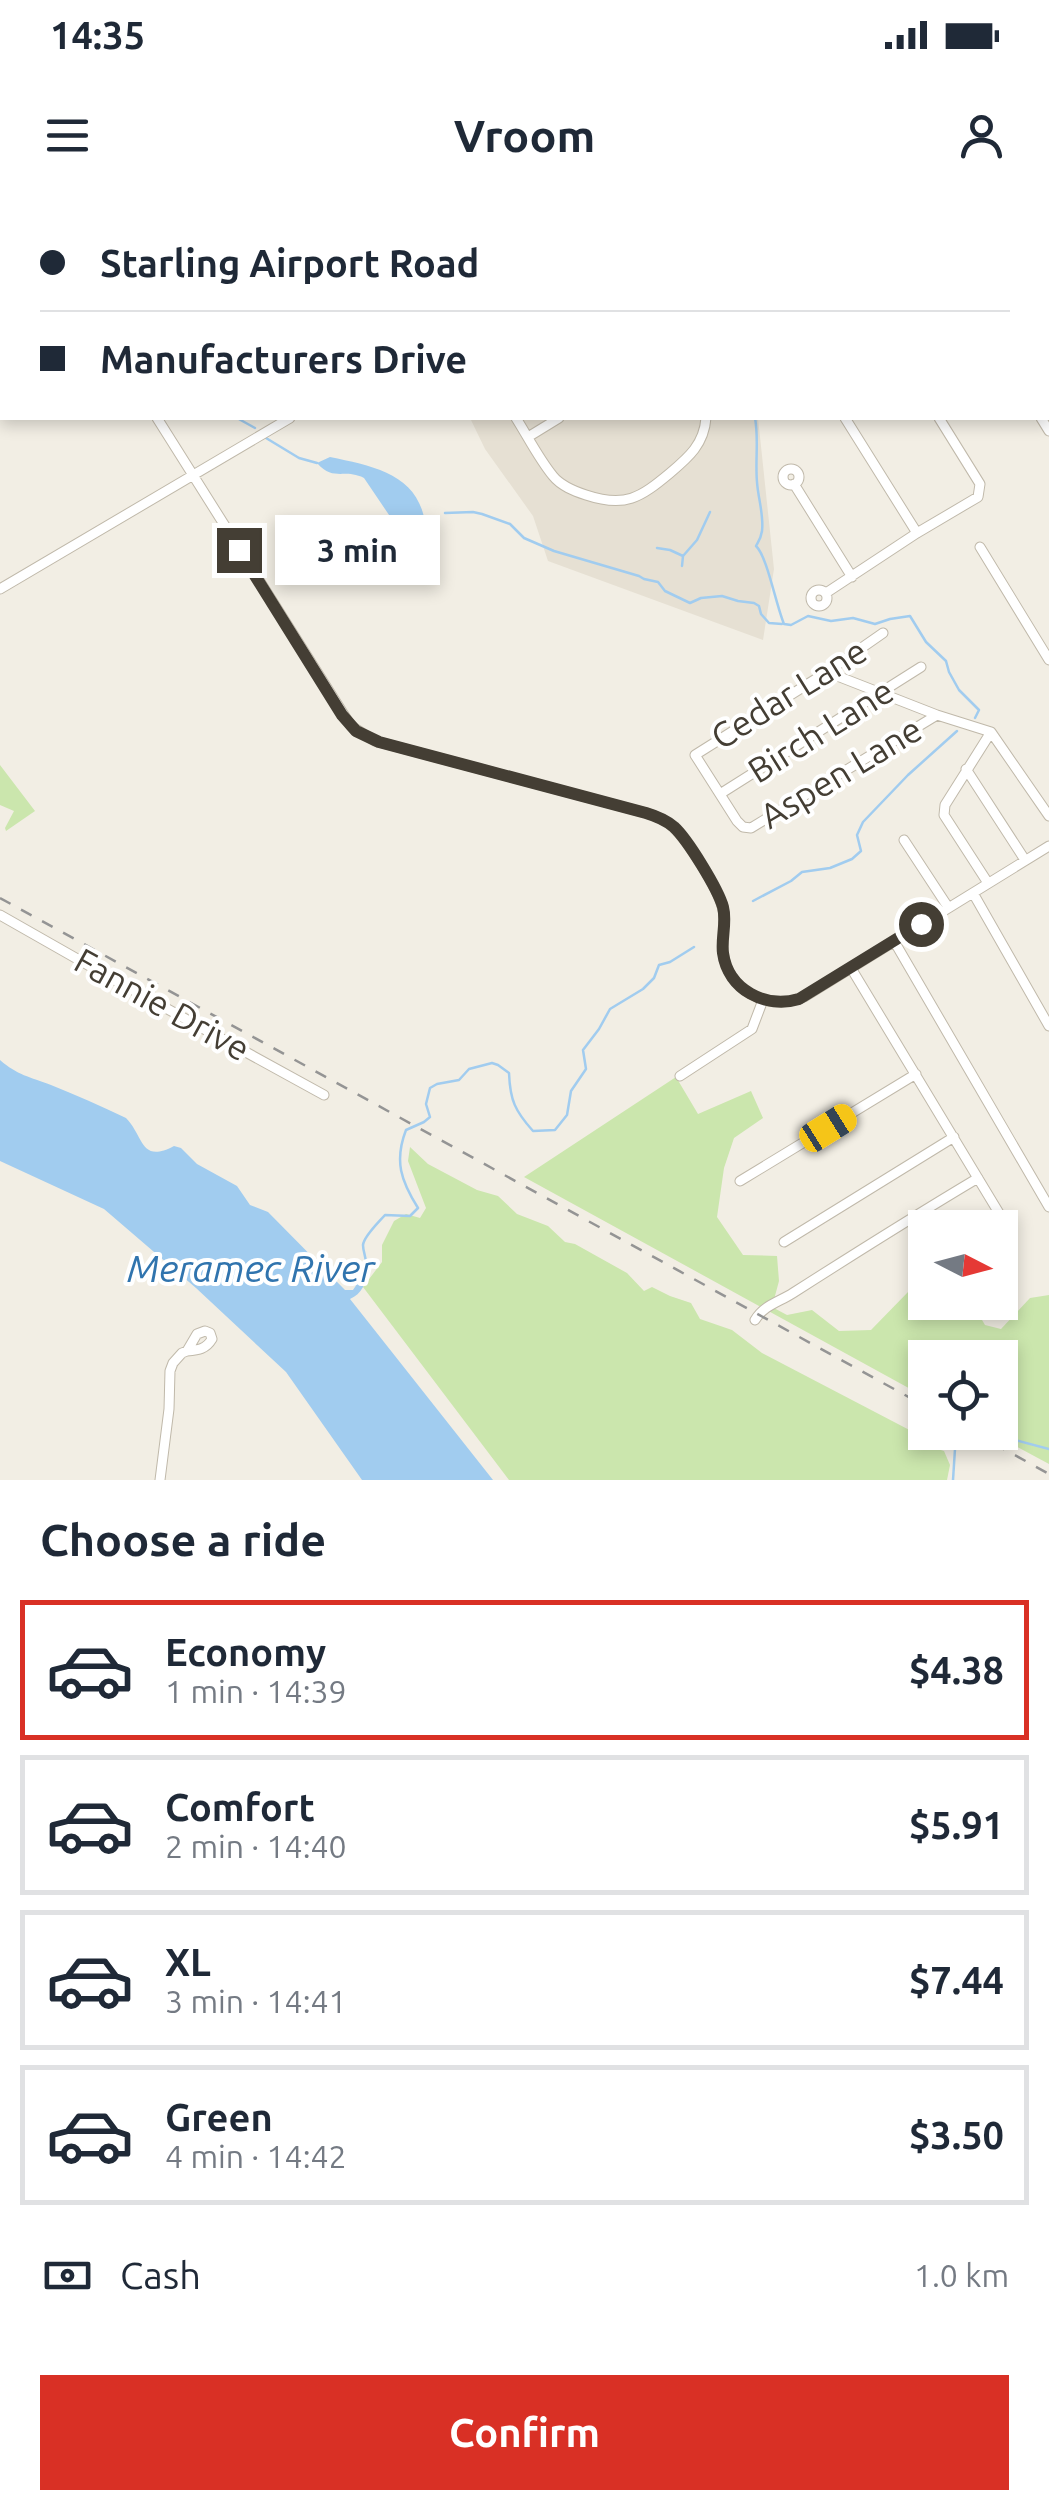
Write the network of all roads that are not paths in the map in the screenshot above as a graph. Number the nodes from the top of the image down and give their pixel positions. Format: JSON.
{"nodes":[{"id":1,"x":158,"y":420,"type":"edge"},
{"id":2,"x":286,"y":420,"type":"edge"},
{"id":3,"x":517,"y":420,"type":"edge"},
{"id":4,"x":556,"y":420,"type":"edge"},
{"id":5,"x":706,"y":420,"type":"edge"},
{"id":6,"x":846,"y":420,"type":"edge"},
{"id":7,"x":940,"y":420,"type":"edge"},
{"id":8,"x":528,"y":437,"type":"junction"},
{"id":9,"x":192,"y":474,"type":"junction"},
{"id":10,"x":794,"y":484,"type":"dead end"},
{"id":11,"x":917,"y":533,"type":"junction"},
{"id":12,"x":980,"y":547,"type":"dead end"},
{"id":13,"x":852,"y":577,"type":"junction"},
{"id":14,"x":0,"y":588,"type":"edge"},
{"id":15,"x":826,"y":593,"type":"dead end"},
{"id":16,"x":884,"y":633,"type":"dead end"},
{"id":17,"x":1049,"y":660,"type":"edge"},
{"id":18,"x":921,"y":667,"type":"dead end"},
{"id":19,"x":827,"y":672,"type":"junction"},
{"id":20,"x":882,"y":693,"type":"junction"},
{"id":21,"x":937,"y":715,"type":"junction"},
{"id":22,"x":991,"y":732,"type":"junction"},
{"id":23,"x":966,"y":769,"type":"junction"},
{"id":24,"x":720,"y":794,"type":"junction"},
{"id":25,"x":1049,"y":816,"type":"edge"},
{"id":26,"x":904,"y":840,"type":"dead end"},
{"id":27,"x":1049,"y":846,"type":"edge"},
{"id":28,"x":1025,"y":860,"type":"junction"},
{"id":29,"x":988,"y":883,"type":"junction"},
{"id":30,"x":973,"y":892,"type":"junction"},
{"id":31,"x":948,"y":908,"type":"junction"},
{"id":32,"x":0,"y":915,"type":"edge"},
{"id":33,"x":894,"y":941,"type":"junction"},
{"id":34,"x":851,"y":968,"type":"junction"},
{"id":35,"x":764,"y":1000,"type":"junction"},
{"id":36,"x":1049,"y":1026,"type":"edge"},
{"id":37,"x":916,"y":1074,"type":"junction"},
{"id":38,"x":680,"y":1076,"type":"dead end"},
{"id":39,"x":324,"y":1094,"type":"dead end"},
{"id":40,"x":954,"y":1137,"type":"junction"},
{"id":41,"x":978,"y":1178,"type":"junction"},
{"id":42,"x":740,"y":1180,"type":"dead end"},
{"id":43,"x":1049,"y":1207,"type":"edge"},
{"id":44,"x":997,"y":1210,"type":"edge"},
{"id":45,"x":784,"y":1242,"type":"dead end"},
{"id":46,"x":756,"y":1320,"type":"dead end"},
{"id":47,"x":187,"y":1350,"type":"dead end"},
{"id":48,"x":160,"y":1480,"type":"edge"}],
"edges":[{"from":1,"to":9,"type":"street"},
{"from":2,"to":9,"type":"street"},
{"from":3,"to":8,"type":"street"},
{"from":4,"to":8,"type":"street"},
{"from":5,"to":8,"type":"street"},
{"from":6,"to":11,"type":"street"},
{"from":7,"to":11,"type":"street"},
{"from":9,"to":14,"type":"street"},
{"from":9,"to":35,"type":"street"},
{"from":10,"to":13,"type":"street"},
{"from":11,"to":13,"type":"street"},
{"from":12,"to":17,"type":"street"},
{"from":13,"to":15,"type":"street"},
{"from":16,"to":19,"type":"street","name":"Cedar Lane"},
{"from":18,"to":20,"type":"street","name":"Birch Lane"},
{"from":19,"to":20,"type":"street"},
{"from":19,"to":24,"type":"street","name":"Cedar Lane"},
{"from":20,"to":21,"type":"street"},
{"from":20,"to":24,"type":"street","name":"Birch Lane"},
{"from":21,"to":22,"type":"street"},
{"from":21,"to":24,"type":"street","name":"Aspen Lane"},
{"from":22,"to":23,"type":"street"},
{"from":22,"to":25,"type":"street"},
{"from":23,"to":28,"type":"street"},
{"from":23,"to":29,"type":"street"},
{"from":26,"to":31,"type":"street"},
{"from":27,"to":28,"type":"street"},
{"from":28,"to":29,"type":"street"},
{"from":29,"to":30,"type":"street"},
{"from":30,"to":31,"type":"street"},
{"from":30,"to":36,"type":"street"},
{"from":31,"to":33,"type":"street"},
{"from":32,"to":39,"type":"street","name":"Fannie Drive"},
{"from":33,"to":34,"type":"street"},
{"from":33,"to":43,"type":"street"},
{"from":34,"to":35,"type":"street"},
{"from":34,"to":37,"type":"street"},
{"from":35,"to":38,"type":"street"},
{"from":37,"to":40,"type":"street"},
{"from":37,"to":42,"type":"street"},
{"from":40,"to":41,"type":"street"},
{"from":40,"to":45,"type":"street"},
{"from":41,"to":44,"type":"street"},
{"from":41,"to":46,"type":"street"},
{"from":47,"to":48,"type":"street"}]}
